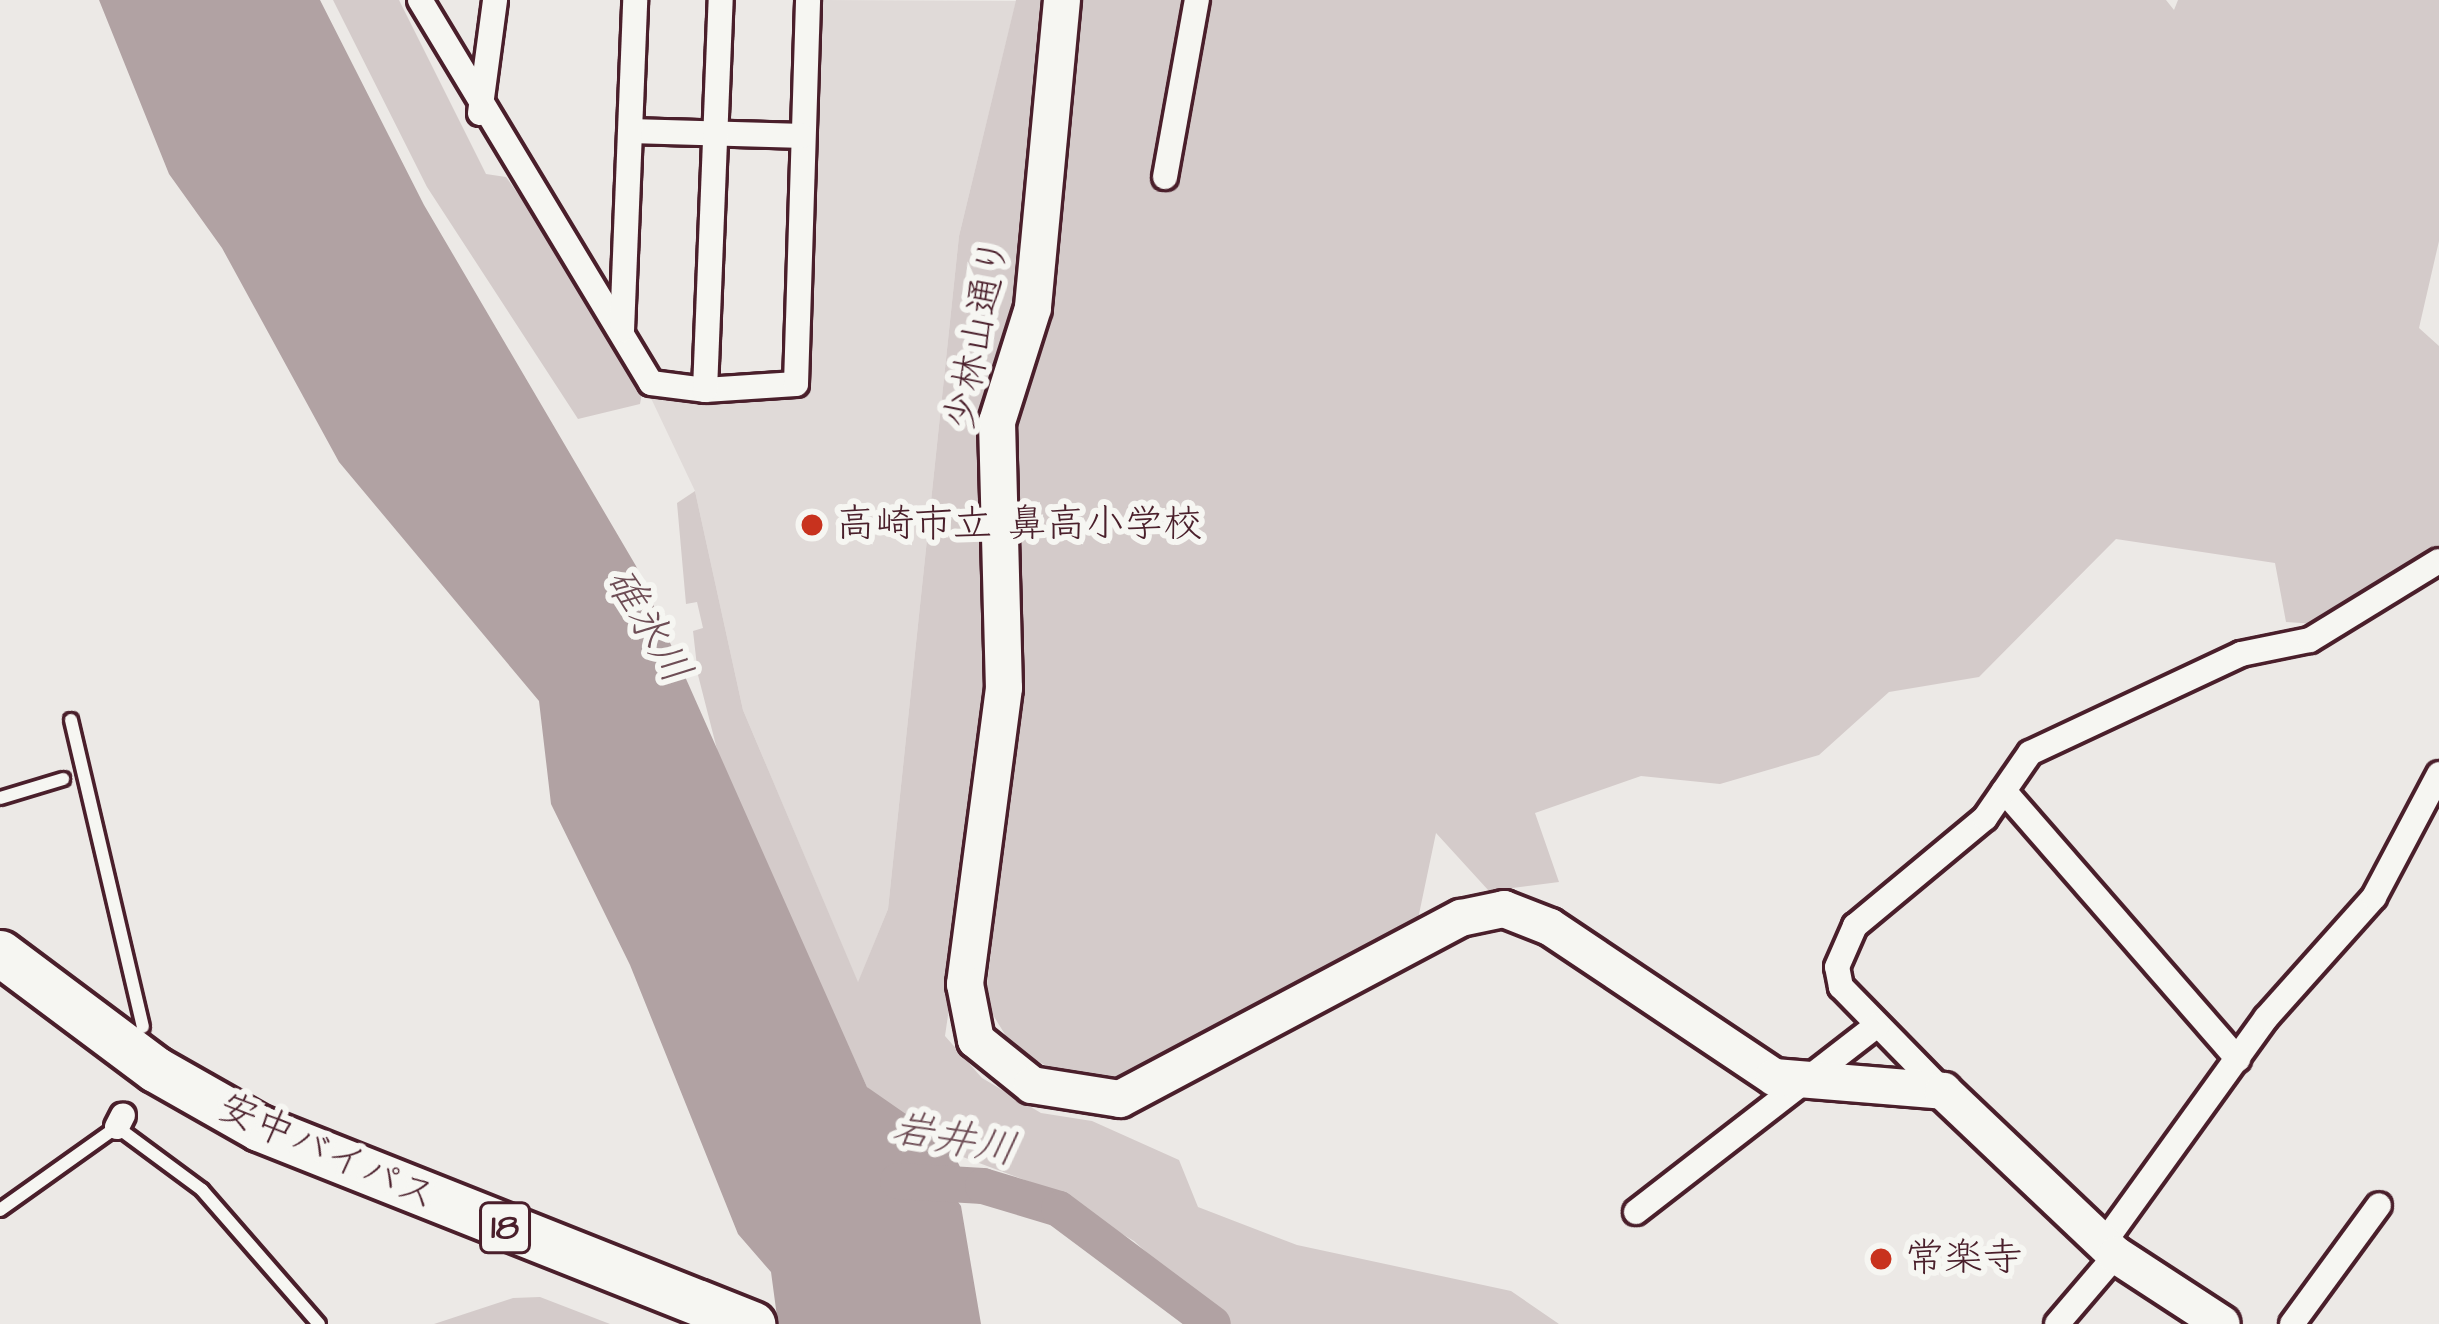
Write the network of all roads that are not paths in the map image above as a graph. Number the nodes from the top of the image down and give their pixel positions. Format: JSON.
{"nodes":[{"id":1,"x":421,"y":0,"type":"edge"},
{"id":2,"x":495,"y":0,"type":"edge"},
{"id":3,"x":635,"y":0,"type":"edge"},
{"id":4,"x":721,"y":0,"type":"edge"},
{"id":5,"x":808,"y":0,"type":"edge"},
{"id":6,"x":1062,"y":0,"type":"edge"},
{"id":7,"x":1197,"y":0,"type":"edge"},
{"id":8,"x":480,"y":113,"type":"junction"},
{"id":9,"x":633,"y":131,"type":"junction"},
{"id":10,"x":717,"y":133,"type":"junction"},
{"id":11,"x":801,"y":136,"type":"junction"},
{"id":12,"x":1165,"y":177,"type":"dead end"},
{"id":13,"x":622,"y":330,"type":"junction"},
{"id":14,"x":705,"y":390,"type":"junction"},
{"id":15,"x":2439,"y":561,"type":"edge"},
{"id":16,"x":71,"y":720,"type":"dead end"},
{"id":17,"x":2439,"y":774,"type":"edge"},
{"id":18,"x":63,"y":779,"type":"dead end"},
{"id":19,"x":2004,"y":791,"type":"junction"},
{"id":20,"x":0,"y":799,"type":"edge"},
{"id":21,"x":0,"y":953,"type":"edge"},
{"id":22,"x":0,"y":993,"type":"edge"},
{"id":23,"x":1877,"y":1024,"type":"junction"},
{"id":24,"x":143,"y":1027,"type":"dead end"},
{"id":25,"x":2238,"y":1059,"type":"junction"},
{"id":26,"x":1813,"y":1079,"type":"junction"},
{"id":27,"x":1942,"y":1091,"type":"junction"},
{"id":28,"x":2379,"y":1205,"type":"dead end"},
{"id":29,"x":0,"y":1210,"type":"edge"},
{"id":30,"x":1636,"y":1212,"type":"dead end"},
{"id":31,"x":2109,"y":1250,"type":"junction"},
{"id":32,"x":320,"y":1324,"type":"edge"},
{"id":33,"x":688,"y":1324,"type":"edge"},
{"id":34,"x":752,"y":1324,"type":"edge"},
{"id":35,"x":2057,"y":1324,"type":"edge"},
{"id":36,"x":2222,"y":1324,"type":"edge"},
{"id":37,"x":2292,"y":1324,"type":"edge"}],
"edges":[{"from":1,"to":8,"type":"street"},
{"from":2,"to":8,"type":"street"},
{"from":3,"to":9,"type":"street"},
{"from":4,"to":10,"type":"street"},
{"from":5,"to":11,"type":"street"},
{"from":6,"to":26,"type":"street","name":"少林山通り"},
{"from":7,"to":12,"type":"street"},
{"from":8,"to":13,"type":"street"},
{"from":9,"to":10,"type":"street"},
{"from":9,"to":13,"type":"street"},
{"from":10,"to":11,"type":"street"},
{"from":10,"to":14,"type":"street"},
{"from":11,"to":14,"type":"street"},
{"from":13,"to":14,"type":"street"},
{"from":15,"to":19,"type":"street"},
{"from":16,"to":24,"type":"lane"},
{"from":17,"to":25,"type":"street"},
{"from":18,"to":20,"type":"lane"},
{"from":19,"to":23,"type":"street"},
{"from":19,"to":25,"type":"street"},
{"from":21,"to":34,"type":"highway","name":"安中バイパス","number":"18"},
{"from":22,"to":33,"type":"highway","name":"安中バイパス","number":"18"},
{"from":23,"to":26,"type":"street"},
{"from":23,"to":27,"type":"street"},
{"from":25,"to":31,"type":"street"},
{"from":26,"to":27,"type":"street"},
{"from":26,"to":30,"type":"street"},
{"from":27,"to":31,"type":"street"},
{"from":28,"to":37,"type":"street"},
{"from":29,"to":32,"type":"lane"},
{"from":31,"to":35,"type":"street"},
{"from":31,"to":36,"type":"street"}]}
